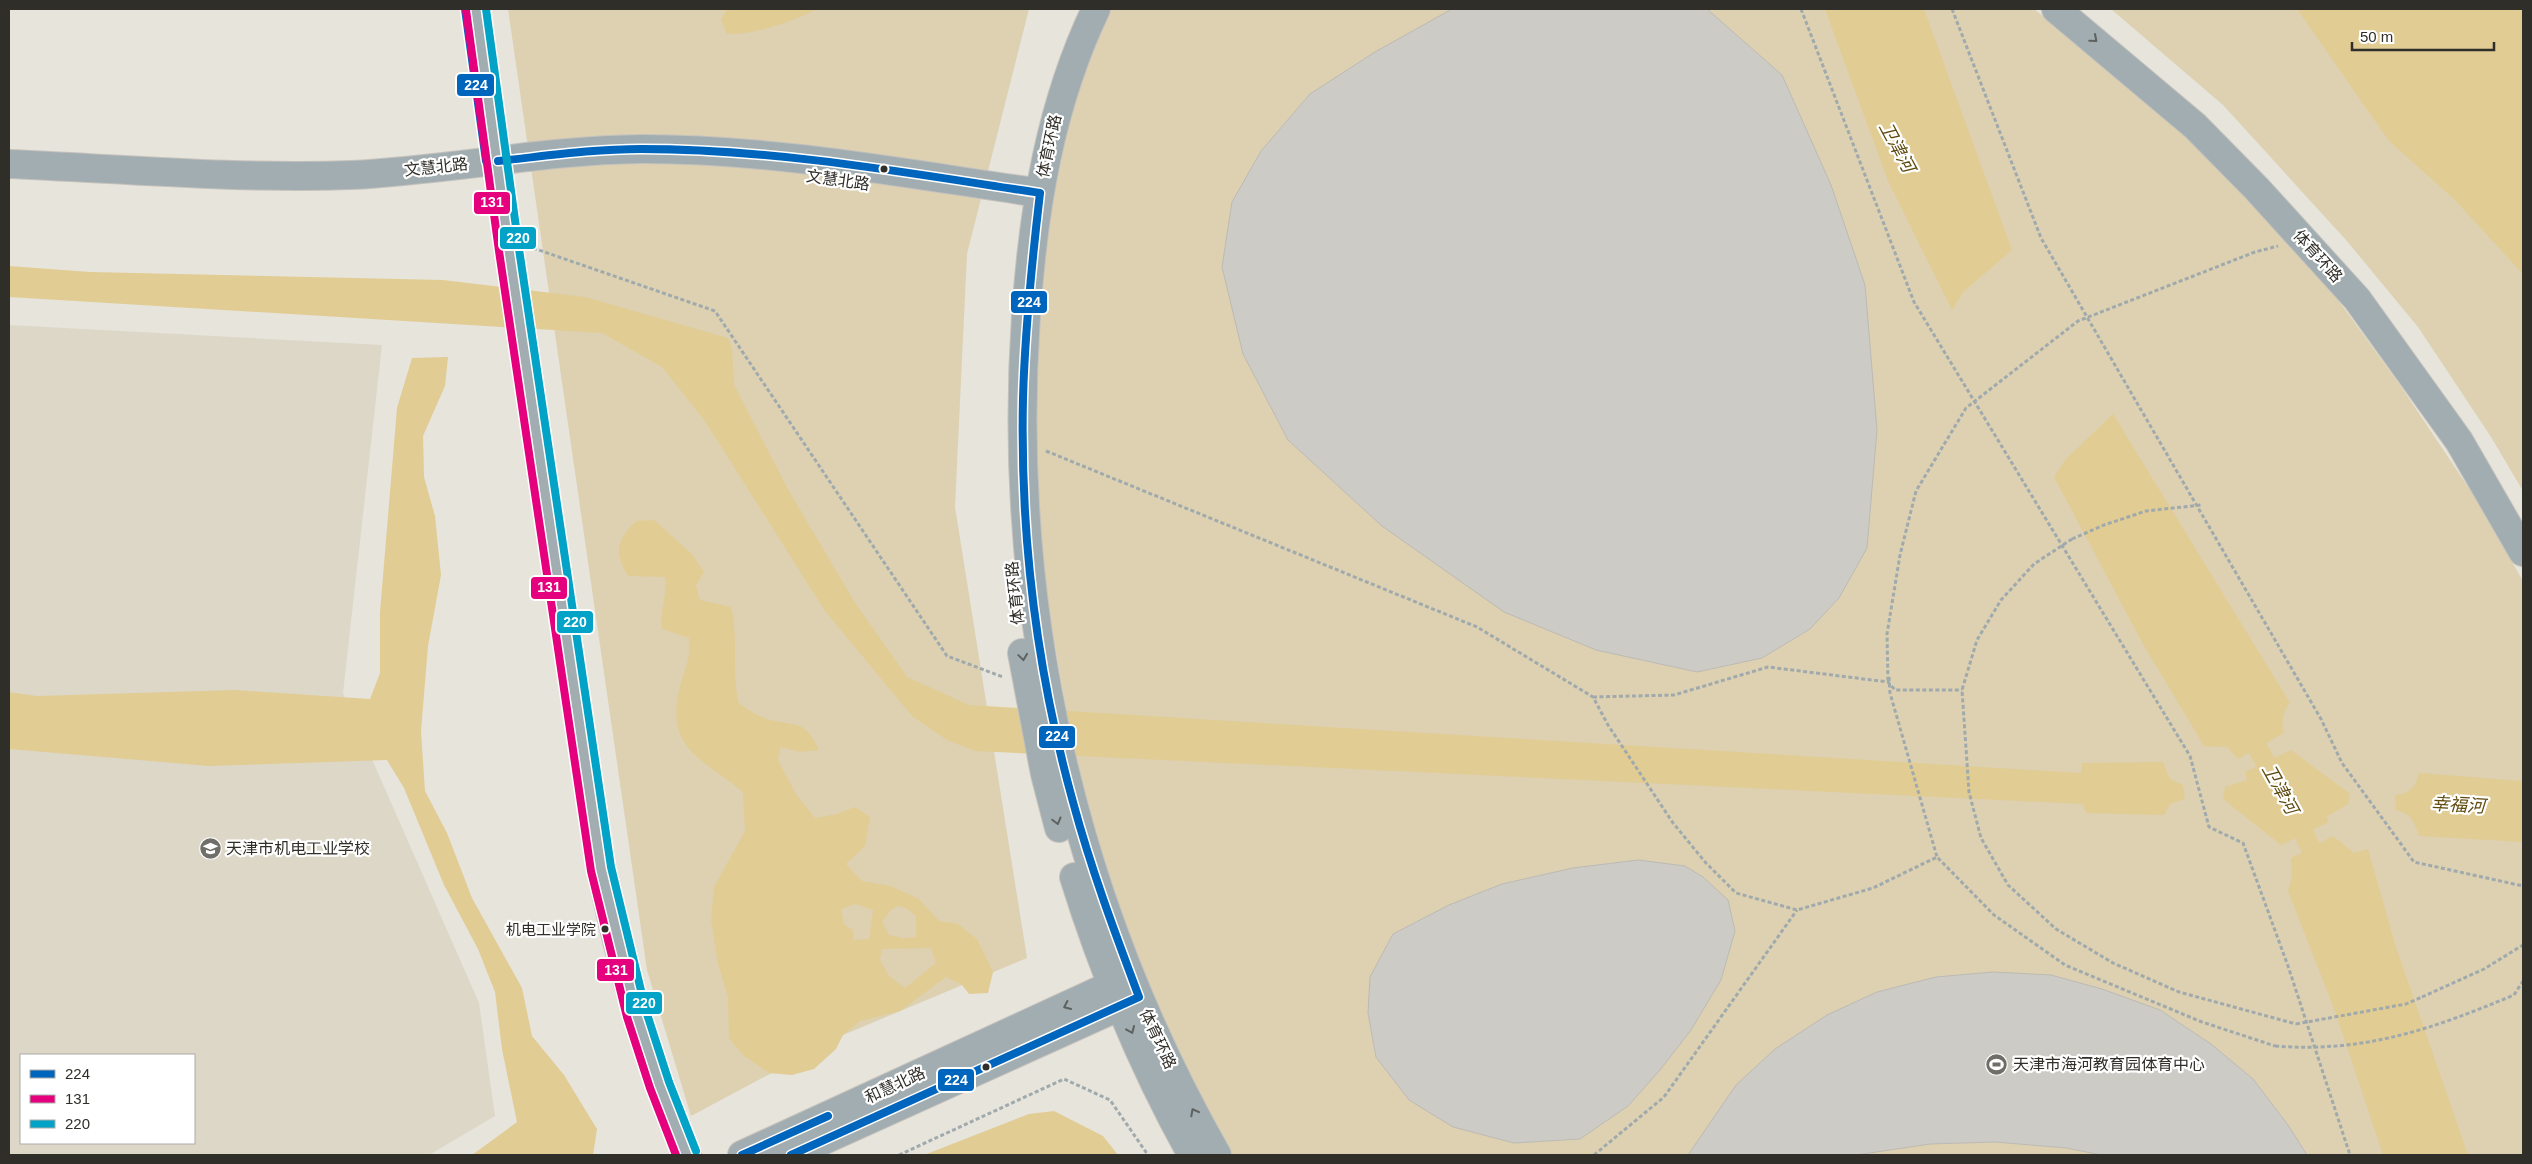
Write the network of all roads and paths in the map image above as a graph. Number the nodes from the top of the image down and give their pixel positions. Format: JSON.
{"nodes":[{"id":1,"x":465,"y":9,"type":"edge"},
{"id":2,"x":476,"y":9,"type":"edge"},
{"id":3,"x":1078,"y":9,"type":"edge"},
{"id":4,"x":1096,"y":9,"type":"edge"},
{"id":5,"x":1801,"y":9,"type":"edge"},
{"id":6,"x":1952,"y":9,"type":"edge"},
{"id":7,"x":2056,"y":9,"type":"edge"},
{"id":8,"x":2086,"y":9,"type":"edge"},
{"id":9,"x":9,"y":164,"type":"edge"},
{"id":10,"x":493,"y":168,"type":"junction"},
{"id":11,"x":9,"y":182,"type":"edge"},
{"id":12,"x":1031,"y":200,"type":"junction"},
{"id":13,"x":2304,"y":240,"type":"junction"},
{"id":14,"x":504,"y":242,"type":"junction"},
{"id":15,"x":2087,"y":318,"type":"junction"},
{"id":16,"x":519,"y":357,"type":"junction"},
{"id":17,"x":1975,"y":401,"type":"junction"},
{"id":18,"x":1022,"y":441,"type":"junction"},
{"id":19,"x":2201,"y":505,"type":"dead end"},
{"id":20,"x":2523,"y":518,"type":"edge"},
{"id":21,"x":2062,"y":545,"type":"junction"},
{"id":22,"x":2523,"y":552,"type":"edge"},
{"id":23,"x":1009,"y":678,"type":"dead end"},
{"id":24,"x":1888,"y":682,"type":"junction"},
{"id":25,"x":1962,"y":690,"type":"junction"},
{"id":26,"x":1593,"y":697,"type":"junction"},
{"id":27,"x":1039,"y":698,"type":"junction"},
{"id":28,"x":1937,"y":857,"type":"junction"},
{"id":29,"x":2523,"y":886,"type":"edge"},
{"id":30,"x":1797,"y":910,"type":"junction"},
{"id":31,"x":2523,"y":945,"type":"edge"},
{"id":32,"x":2523,"y":981,"type":"edge"},
{"id":33,"x":1125,"y":991,"type":"junction"},
{"id":34,"x":673,"y":1155,"type":"edge"},
{"id":35,"x":687,"y":1155,"type":"edge"},
{"id":36,"x":742,"y":1155,"type":"edge"},
{"id":37,"x":792,"y":1155,"type":"edge"},
{"id":38,"x":899,"y":1155,"type":"edge"},
{"id":39,"x":1148,"y":1155,"type":"edge"},
{"id":40,"x":1192,"y":1155,"type":"edge"},
{"id":41,"x":1217,"y":1155,"type":"edge"},
{"id":42,"x":1594,"y":1155,"type":"edge"},
{"id":43,"x":2350,"y":1155,"type":"edge"}],
"edges":[{"from":1,"to":10,"type":"main road"},
{"from":2,"to":10,"type":"main road"},
{"from":3,"to":12,"type":"main road","name":"体育环路"},
{"from":4,"to":12,"type":"main road","name":"体育环路"},
{"from":5,"to":17,"type":"path"},
{"from":6,"to":15,"type":"path"},
{"from":7,"to":13,"type":"main road","name":"体育环路","one_way":true},
{"from":8,"to":20,"type":"main road","name":"体育环路"},
{"from":9,"to":10,"type":"main road","name":"文慧北路"},
{"from":10,"to":11,"type":"main road","name":"文慧北路"},
{"from":10,"to":12,"type":"main road","name":"文慧北路"},
{"from":10,"to":14,"type":"main road"},
{"from":12,"to":18,"type":"main road","name":"体育环路"},
{"from":12,"to":27,"type":"main road","name":"体育环路","one_way":true},
{"from":13,"to":15,"type":"path"},
{"from":13,"to":22,"type":"main road","name":"体育环路"},
{"from":14,"to":16,"type":"main road"},
{"from":14,"to":23,"type":"path"},
{"from":15,"to":17,"type":"path"},
{"from":15,"to":29,"type":"path"},
{"from":16,"to":34,"type":"main road"},
{"from":16,"to":35,"type":"main road"},
{"from":17,"to":21,"type":"path"},
{"from":17,"to":24,"type":"path"},
{"from":18,"to":26,"type":"path"},
{"from":18,"to":27,"type":"main road","name":"体育环路"},
{"from":19,"to":21,"type":"path","bridge":true},
{"from":21,"to":25,"type":"path"},
{"from":21,"to":43,"type":"path"},
{"from":24,"to":25,"type":"path"},
{"from":24,"to":26,"type":"path"},
{"from":24,"to":28,"type":"path","bridge":true},
{"from":25,"to":31,"type":"path","bridge":true},
{"from":26,"to":30,"type":"path"},
{"from":27,"to":33,"type":"main road","name":"体育环路"},
{"from":28,"to":30,"type":"path"},
{"from":28,"to":32,"type":"path","bridge":true},
{"from":30,"to":42,"type":"path"},
{"from":33,"to":36,"type":"main road","name":"和慧北路","one_way":true},
{"from":33,"to":37,"type":"main road","name":"和慧北路"},
{"from":33,"to":40,"type":"main road","name":"体育环路","one_way":true},
{"from":41,"to":33,"type":"main road","name":"体育环路","one_way":true},
{"from":38,"to":39,"type":"path"}]}
